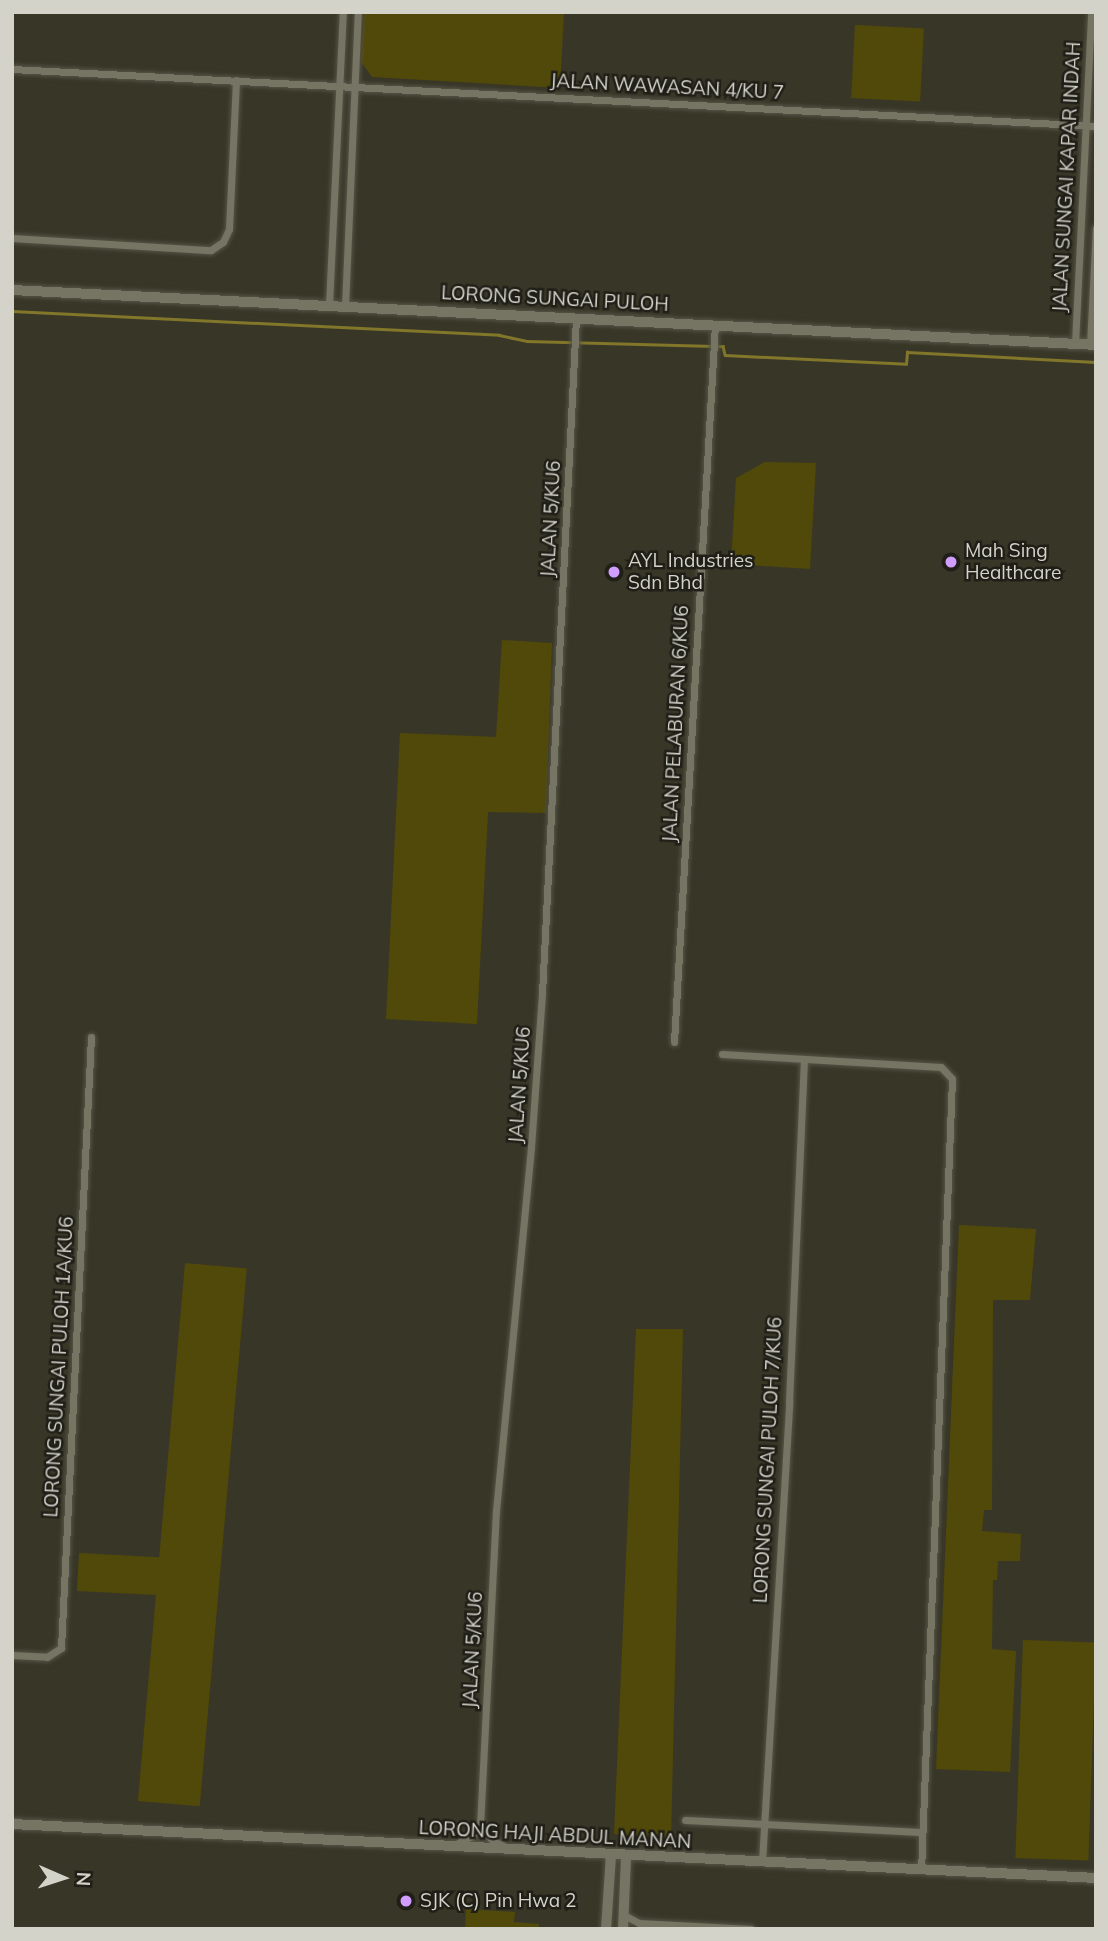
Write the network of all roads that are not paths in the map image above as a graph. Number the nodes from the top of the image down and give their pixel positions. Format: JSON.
{"nodes":[{"id":1,"x":343,"y":12,"type":"edge"},
{"id":2,"x":358,"y":12,"type":"edge"},
{"id":3,"x":1091,"y":12,"type":"edge"},
{"id":4,"x":12,"y":69,"type":"edge"},
{"id":5,"x":236,"y":80,"type":"junction"},
{"id":6,"x":340,"y":86,"type":"junction"},
{"id":7,"x":355,"y":86,"type":"junction"},
{"id":8,"x":1085,"y":125,"type":"junction"},
{"id":9,"x":1096,"y":126,"type":"edge"},
{"id":10,"x":1096,"y":228,"type":"edge"},
{"id":11,"x":12,"y":238,"type":"edge"},
{"id":12,"x":12,"y":290,"type":"edge"},
{"id":13,"x":329,"y":305,"type":"junction"},
{"id":14,"x":345,"y":306,"type":"junction"},
{"id":15,"x":577,"y":321,"type":"junction"},
{"id":16,"x":715,"y":325,"type":"junction"},
{"id":17,"x":1075,"y":344,"type":"junction"},
{"id":18,"x":1093,"y":345,"type":"edge"},
{"id":19,"x":91,"y":1037,"type":"dead end"},
{"id":20,"x":674,"y":1042,"type":"dead end"},
{"id":21,"x":722,"y":1054,"type":"dead end"},
{"id":22,"x":804,"y":1059,"type":"junction"},
{"id":23,"x":12,"y":1655,"type":"edge"},
{"id":24,"x":685,"y":1820,"type":"dead end"},
{"id":25,"x":12,"y":1824,"type":"edge"},
{"id":26,"x":764,"y":1825,"type":"junction"},
{"id":27,"x":480,"y":1826,"type":"junction"},
{"id":28,"x":922,"y":1832,"type":"junction"},
{"id":29,"x":449,"y":1847,"type":"junction"},
{"id":30,"x":516,"y":1850,"type":"junction"},
{"id":31,"x":611,"y":1855,"type":"junction"},
{"id":32,"x":626,"y":1856,"type":"junction"},
{"id":33,"x":762,"y":1862,"type":"junction"},
{"id":34,"x":921,"y":1870,"type":"junction"},
{"id":35,"x":1096,"y":1878,"type":"edge"},
{"id":36,"x":624,"y":1915,"type":"junction"},
{"id":37,"x":639,"y":1923,"type":"junction"},
{"id":38,"x":673,"y":1927,"type":"edge"},
{"id":39,"x":740,"y":1928,"type":"edge"},
{"id":40,"x":606,"y":1929,"type":"edge"},
{"id":41,"x":623,"y":1929,"type":"edge"},
{"id":42,"x":631,"y":1929,"type":"edge"},
{"id":43,"x":751,"y":1929,"type":"edge"}],
"edges":[{"from":1,"to":6,"type":"street"},
{"from":2,"to":7,"type":"street"},
{"from":3,"to":8,"type":"street","name":"JALAN SUNGAI KAPAR INDAH"},
{"from":4,"to":5,"type":"street","name":"JALAN WAWASAN 4/KU 7"},
{"from":5,"to":6,"type":"street","name":"JALAN WAWASAN 4/KU 7"},
{"from":5,"to":11,"type":"street"},
{"from":6,"to":7,"type":"street","name":"JALAN WAWASAN 4/KU 7"},
{"from":6,"to":13,"type":"street"},
{"from":7,"to":8,"type":"street","name":"JALAN WAWASAN 4/KU 7"},
{"from":7,"to":14,"type":"street"},
{"from":8,"to":9,"type":"street","name":"JALAN WAWASAN 4/KU 7"},
{"from":8,"to":17,"type":"street","name":"JALAN SUNGAI KAPAR INDAH"},
{"from":10,"to":18,"type":"street","name":"JALAN SUNGAI KAPAR INDAH"},
{"from":12,"to":13,"type":"street","name":"LORONG SUNGAI PULOH"},
{"from":13,"to":14,"type":"street","name":"LORONG SUNGAI PULOH"},
{"from":14,"to":15,"type":"street","name":"LORONG SUNGAI PULOH"},
{"from":15,"to":16,"type":"street","name":"LORONG SUNGAI PULOH"},
{"from":15,"to":27,"type":"street","name":"JALAN 5/KU6"},
{"from":16,"to":17,"type":"street","name":"LORONG SUNGAI PULOH"},
{"from":16,"to":20,"type":"street","name":"JALAN PELABURAN 6/KU6"},
{"from":17,"to":18,"type":"street","name":"LORONG SUNGAI PULOH"},
{"from":19,"to":23,"type":"street","name":"LORONG SUNGAI PULOH 1A/KU6"},
{"from":21,"to":22,"type":"street"},
{"from":22,"to":26,"type":"street","name":"LORONG SUNGAI PULOH 7/KU6"},
{"from":22,"to":28,"type":"street"},
{"from":24,"to":26,"type":"street"},
{"from":25,"to":29,"type":"street","name":"LORONG HAJI ABDUL MANAN"},
{"from":26,"to":28,"type":"street"},
{"from":26,"to":33,"type":"street","name":"LORONG SUNGAI PULOH 7/KU6"},
{"from":27,"to":29,"type":"street"},
{"from":27,"to":30,"type":"street"},
{"from":28,"to":34,"type":"street"},
{"from":29,"to":30,"type":"street","name":"LORONG HAJI ABDUL MANAN"},
{"from":30,"to":31,"type":"street","name":"LORONG HAJI ABDUL MANAN"},
{"from":31,"to":32,"type":"street","name":"LORONG HAJI ABDUL MANAN"},
{"from":31,"to":40,"type":"street"},
{"from":32,"to":33,"type":"street","name":"LORONG HAJI ABDUL MANAN"},
{"from":32,"to":36,"type":"street"},
{"from":33,"to":34,"type":"street","name":"LORONG HAJI ABDUL MANAN"},
{"from":34,"to":35,"type":"street","name":"LORONG HAJI ABDUL MANAN"},
{"from":36,"to":37,"type":"street"},
{"from":36,"to":41,"type":"street"},
{"from":37,"to":38,"type":"street"},
{"from":37,"to":42,"type":"street"},
{"from":38,"to":39,"type":"street"},
{"from":39,"to":43,"type":"street"}]}
